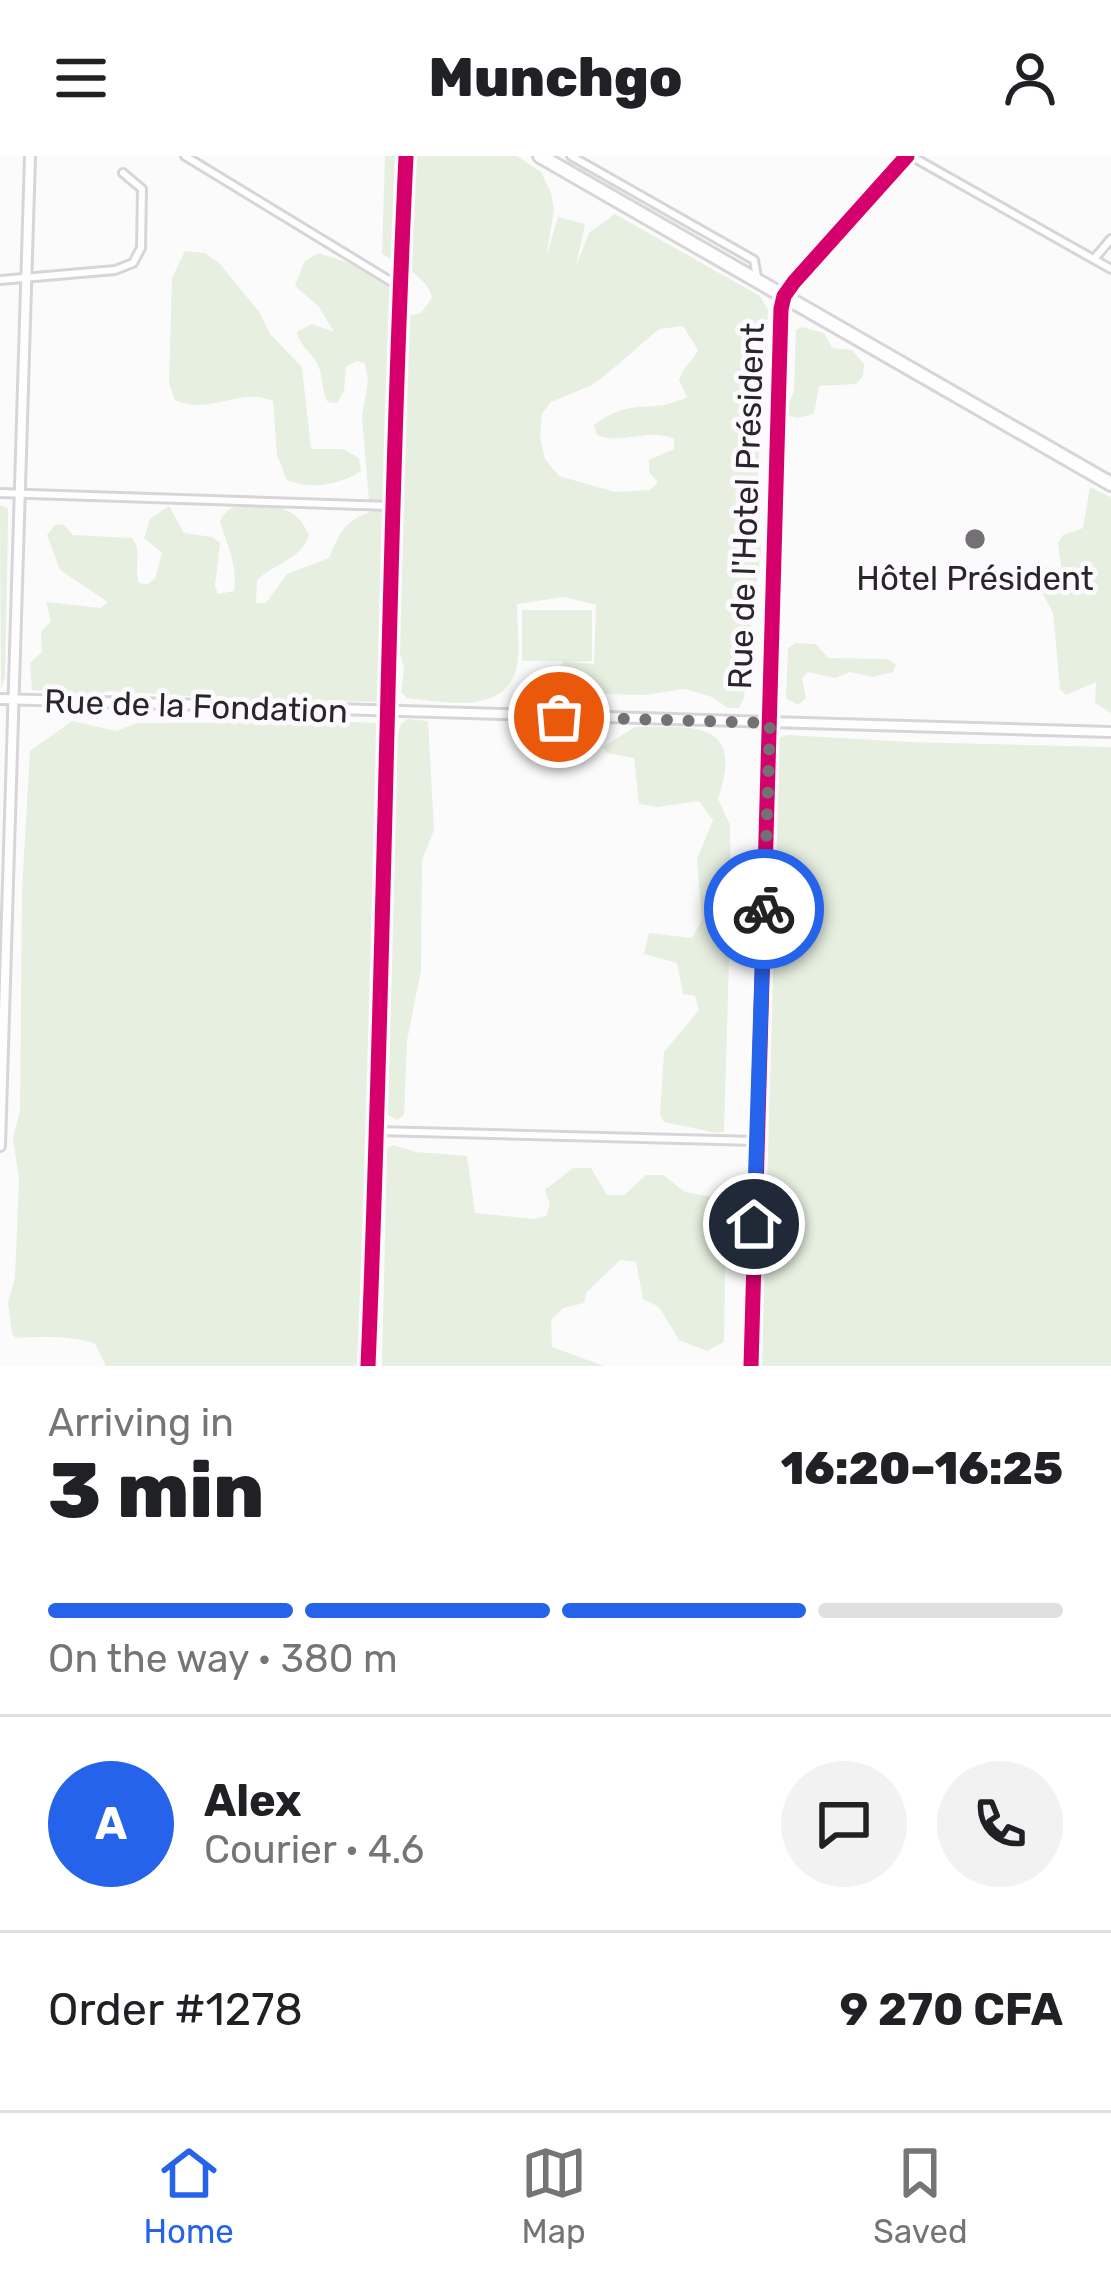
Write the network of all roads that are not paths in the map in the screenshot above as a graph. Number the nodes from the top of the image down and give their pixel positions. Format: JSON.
{"nodes":[{"id":1,"x":29,"y":156,"type":"edge"},
{"id":2,"x":185,"y":156,"type":"edge"},
{"id":3,"x":406,"y":156,"type":"edge"},
{"id":4,"x":539,"y":156,"type":"edge"},
{"id":5,"x":571,"y":156,"type":"edge"},
{"id":6,"x":909,"y":156,"type":"edge"},
{"id":7,"x":122,"y":173,"type":"dead end"},
{"id":8,"x":1111,"y":239,"type":"edge"},
{"id":9,"x":1094,"y":259,"type":"junction"},
{"id":10,"x":1111,"y":268,"type":"edge"},
{"id":11,"x":0,"y":280,"type":"edge"},
{"id":12,"x":24,"y":281,"type":"junction"},
{"id":13,"x":757,"y":281,"type":"junction"},
{"id":14,"x":400,"y":287,"type":"junction"},
{"id":15,"x":784,"y":296,"type":"junction"},
{"id":16,"x":1111,"y":484,"type":"edge"},
{"id":17,"x":0,"y":493,"type":"edge"},
{"id":18,"x":20,"y":494,"type":"junction"},
{"id":19,"x":390,"y":506,"type":"junction"},
{"id":20,"x":0,"y":699,"type":"edge"},
{"id":21,"x":14,"y":700,"type":"junction"},
{"id":22,"x":389,"y":712,"type":"junction"},
{"id":23,"x":770,"y":723,"type":"junction"},
{"id":24,"x":1111,"y":732,"type":"edge"},
{"id":25,"x":378,"y":1131,"type":"junction"},
{"id":26,"x":756,"y":1141,"type":"junction"},
{"id":27,"x":0,"y":1146,"type":"edge"},
{"id":28,"x":368,"y":1366,"type":"edge"},
{"id":29,"x":751,"y":1366,"type":"edge"}],
"edges":[{"from":1,"to":12,"type":"street"},
{"from":2,"to":14,"type":"street"},
{"from":3,"to":14,"type":"street"},
{"from":4,"to":13,"type":"highway"},
{"from":5,"to":13,"type":"street"},
{"from":6,"to":9,"type":"street"},
{"from":6,"to":15,"type":"street"},
{"from":7,"to":12,"type":"street"},
{"from":8,"to":9,"type":"street"},
{"from":9,"to":10,"type":"street"},
{"from":11,"to":12,"type":"street"},
{"from":12,"to":18,"type":"street"},
{"from":13,"to":15,"type":"highway"},
{"from":14,"to":19,"type":"street"},
{"from":15,"to":16,"type":"highway"},
{"from":15,"to":23,"type":"street","name":"Rue de l'Hotel Président"},
{"from":17,"to":18,"type":"street"},
{"from":18,"to":19,"type":"street"},
{"from":18,"to":21,"type":"street"},
{"from":19,"to":22,"type":"street"},
{"from":20,"to":21,"type":"street","name":"Rue de la Fondation"},
{"from":21,"to":22,"type":"street","name":"Rue de la Fondation"},
{"from":21,"to":27,"type":"street"},
{"from":22,"to":23,"type":"street","name":"Rue de la Fondation"},
{"from":22,"to":25,"type":"street"},
{"from":23,"to":24,"type":"street","name":"Rue de la Fondation"},
{"from":23,"to":26,"type":"street","name":"Rue de l'Hotel Président"},
{"from":25,"to":26,"type":"street"},
{"from":25,"to":28,"type":"street"},
{"from":26,"to":29,"type":"street","name":"Rue de l'Hotel Président"}]}
